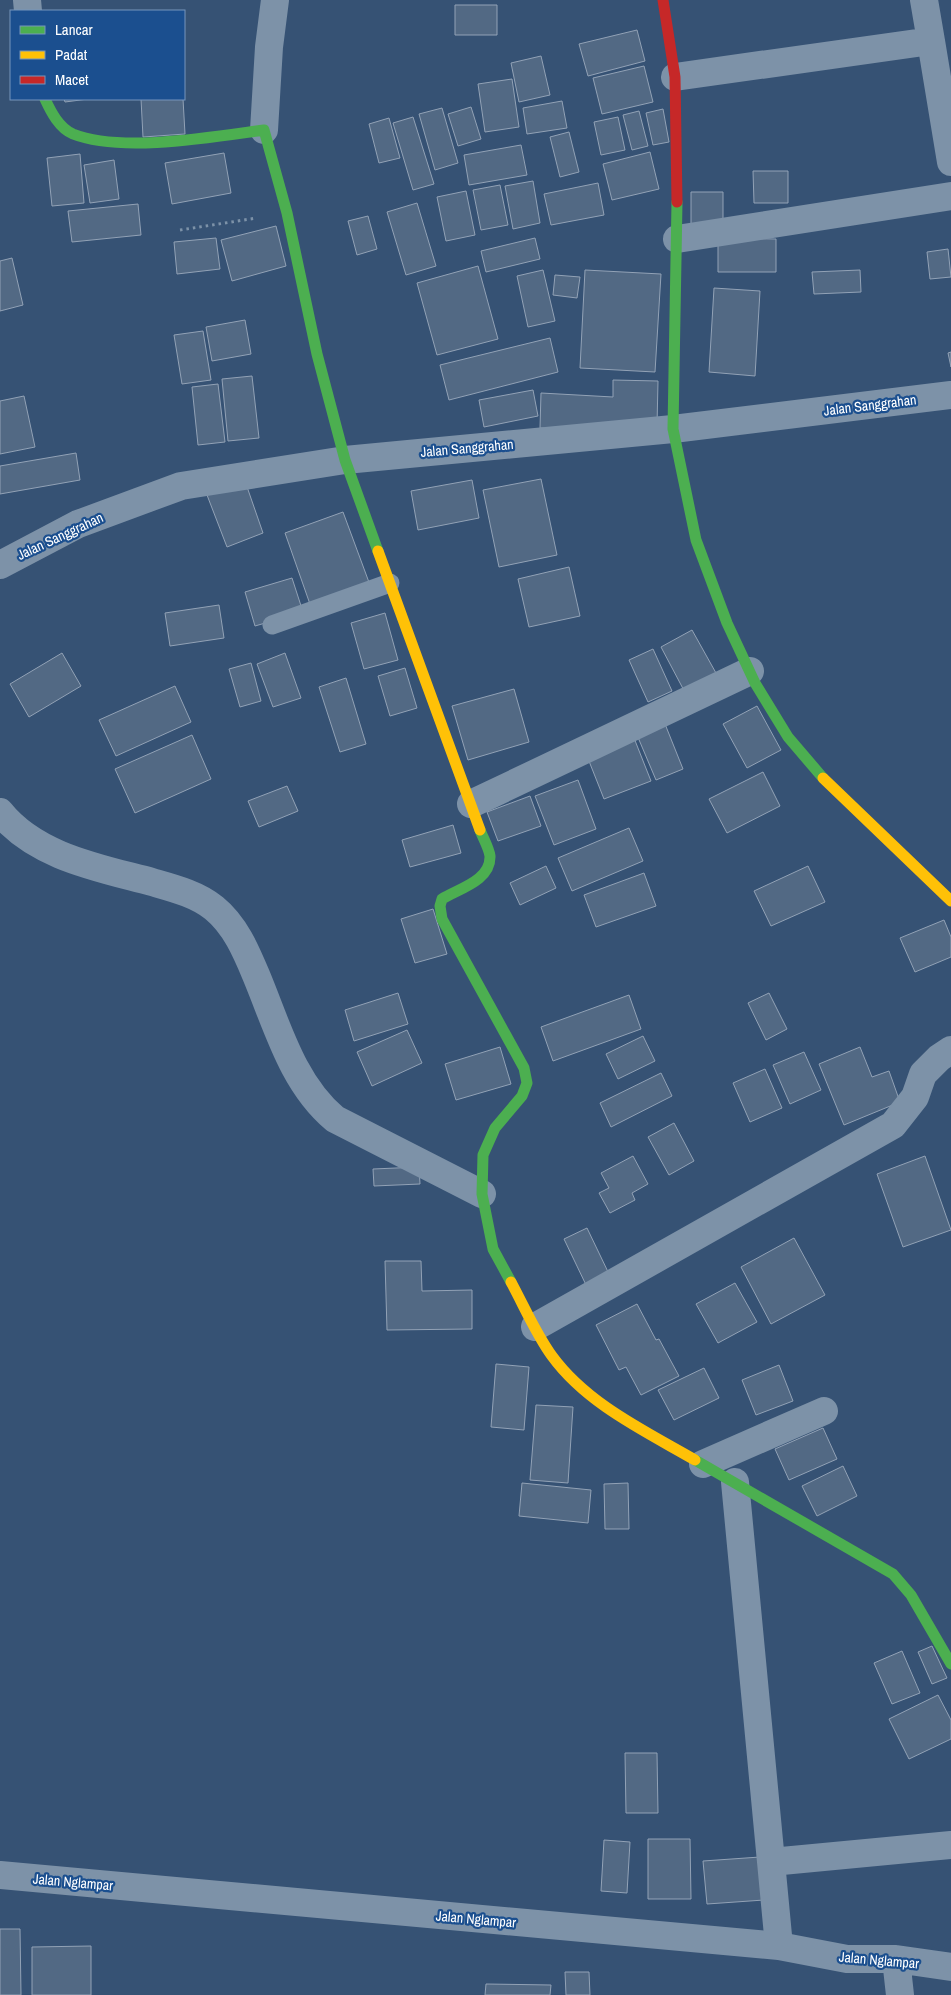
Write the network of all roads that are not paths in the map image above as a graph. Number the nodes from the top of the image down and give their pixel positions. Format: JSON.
{"nodes":[{"id":1,"x":275,"y":0,"type":"edge"},
{"id":2,"x":663,"y":0,"type":"edge"},
{"id":3,"x":924,"y":0,"type":"edge"},
{"id":4,"x":931,"y":40,"type":"junction"},
{"id":5,"x":675,"y":77,"type":"junction"},
{"id":6,"x":45,"y":100,"type":"edge"},
{"id":7,"x":264,"y":130,"type":"junction"},
{"id":8,"x":951,"y":162,"type":"edge"},
{"id":9,"x":951,"y":196,"type":"edge"},
{"id":10,"x":677,"y":239,"type":"junction"},
{"id":11,"x":951,"y":395,"type":"edge"},
{"id":12,"x":673,"y":429,"type":"junction"},
{"id":13,"x":345,"y":460,"type":"junction"},
{"id":14,"x":0,"y":565,"type":"edge"},
{"id":15,"x":390,"y":583,"type":"junction"},
{"id":16,"x":272,"y":625,"type":"dead end"},
{"id":17,"x":750,"y":671,"type":"junction"},
{"id":18,"x":471,"y":804,"type":"junction"},
{"id":19,"x":0,"y":812,"type":"edge"},
{"id":20,"x":951,"y":900,"type":"edge"},
{"id":21,"x":951,"y":1050,"type":"edge"},
{"id":22,"x":482,"y":1194,"type":"junction"},
{"id":23,"x":535,"y":1326,"type":"junction"},
{"id":24,"x":824,"y":1411,"type":"dead end"},
{"id":25,"x":703,"y":1464,"type":"junction"},
{"id":26,"x":735,"y":1482,"type":"junction"},
{"id":27,"x":951,"y":1664,"type":"edge"},
{"id":28,"x":951,"y":1845,"type":"edge"},
{"id":29,"x":771,"y":1862,"type":"junction"},
{"id":30,"x":0,"y":1875,"type":"edge"},
{"id":31,"x":779,"y":1946,"type":"junction"},
{"id":32,"x":896,"y":1960,"type":"junction"},
{"id":33,"x":951,"y":1967,"type":"edge"},
{"id":34,"x":900,"y":1995,"type":"edge"}],
"edges":[{"from":1,"to":7,"type":"street"},
{"from":2,"to":5,"type":"street"},
{"from":3,"to":4,"type":"street"},
{"from":4,"to":5,"type":"street"},
{"from":4,"to":8,"type":"street"},
{"from":5,"to":10,"type":"street"},
{"from":6,"to":7,"type":"street"},
{"from":7,"to":13,"type":"street"},
{"from":9,"to":10,"type":"street"},
{"from":10,"to":12,"type":"street"},
{"from":11,"to":12,"type":"street","name":"Jalan Sanggrahan"},
{"from":12,"to":13,"type":"street","name":"Jalan Sanggrahan"},
{"from":12,"to":17,"type":"street"},
{"from":13,"to":14,"type":"street","name":"Jalan Sanggrahan"},
{"from":13,"to":15,"type":"street"},
{"from":15,"to":16,"type":"lane"},
{"from":15,"to":18,"type":"street"},
{"from":17,"to":18,"type":"street"},
{"from":17,"to":20,"type":"street"},
{"from":18,"to":22,"type":"street"},
{"from":19,"to":22,"type":"street"},
{"from":21,"to":23,"type":"street"},
{"from":22,"to":23,"type":"street"},
{"from":23,"to":25,"type":"street"},
{"from":24,"to":25,"type":"street"},
{"from":25,"to":26,"type":"street"},
{"from":26,"to":27,"type":"street"},
{"from":26,"to":29,"type":"street"},
{"from":28,"to":29,"type":"street"},
{"from":29,"to":31,"type":"street"},
{"from":30,"to":31,"type":"street","name":"Jalan Nglampar"},
{"from":31,"to":32,"type":"street","name":"Jalan Nglampar"},
{"from":32,"to":33,"type":"street","name":"Jalan Nglampar"},
{"from":32,"to":34,"type":"street"}]}
